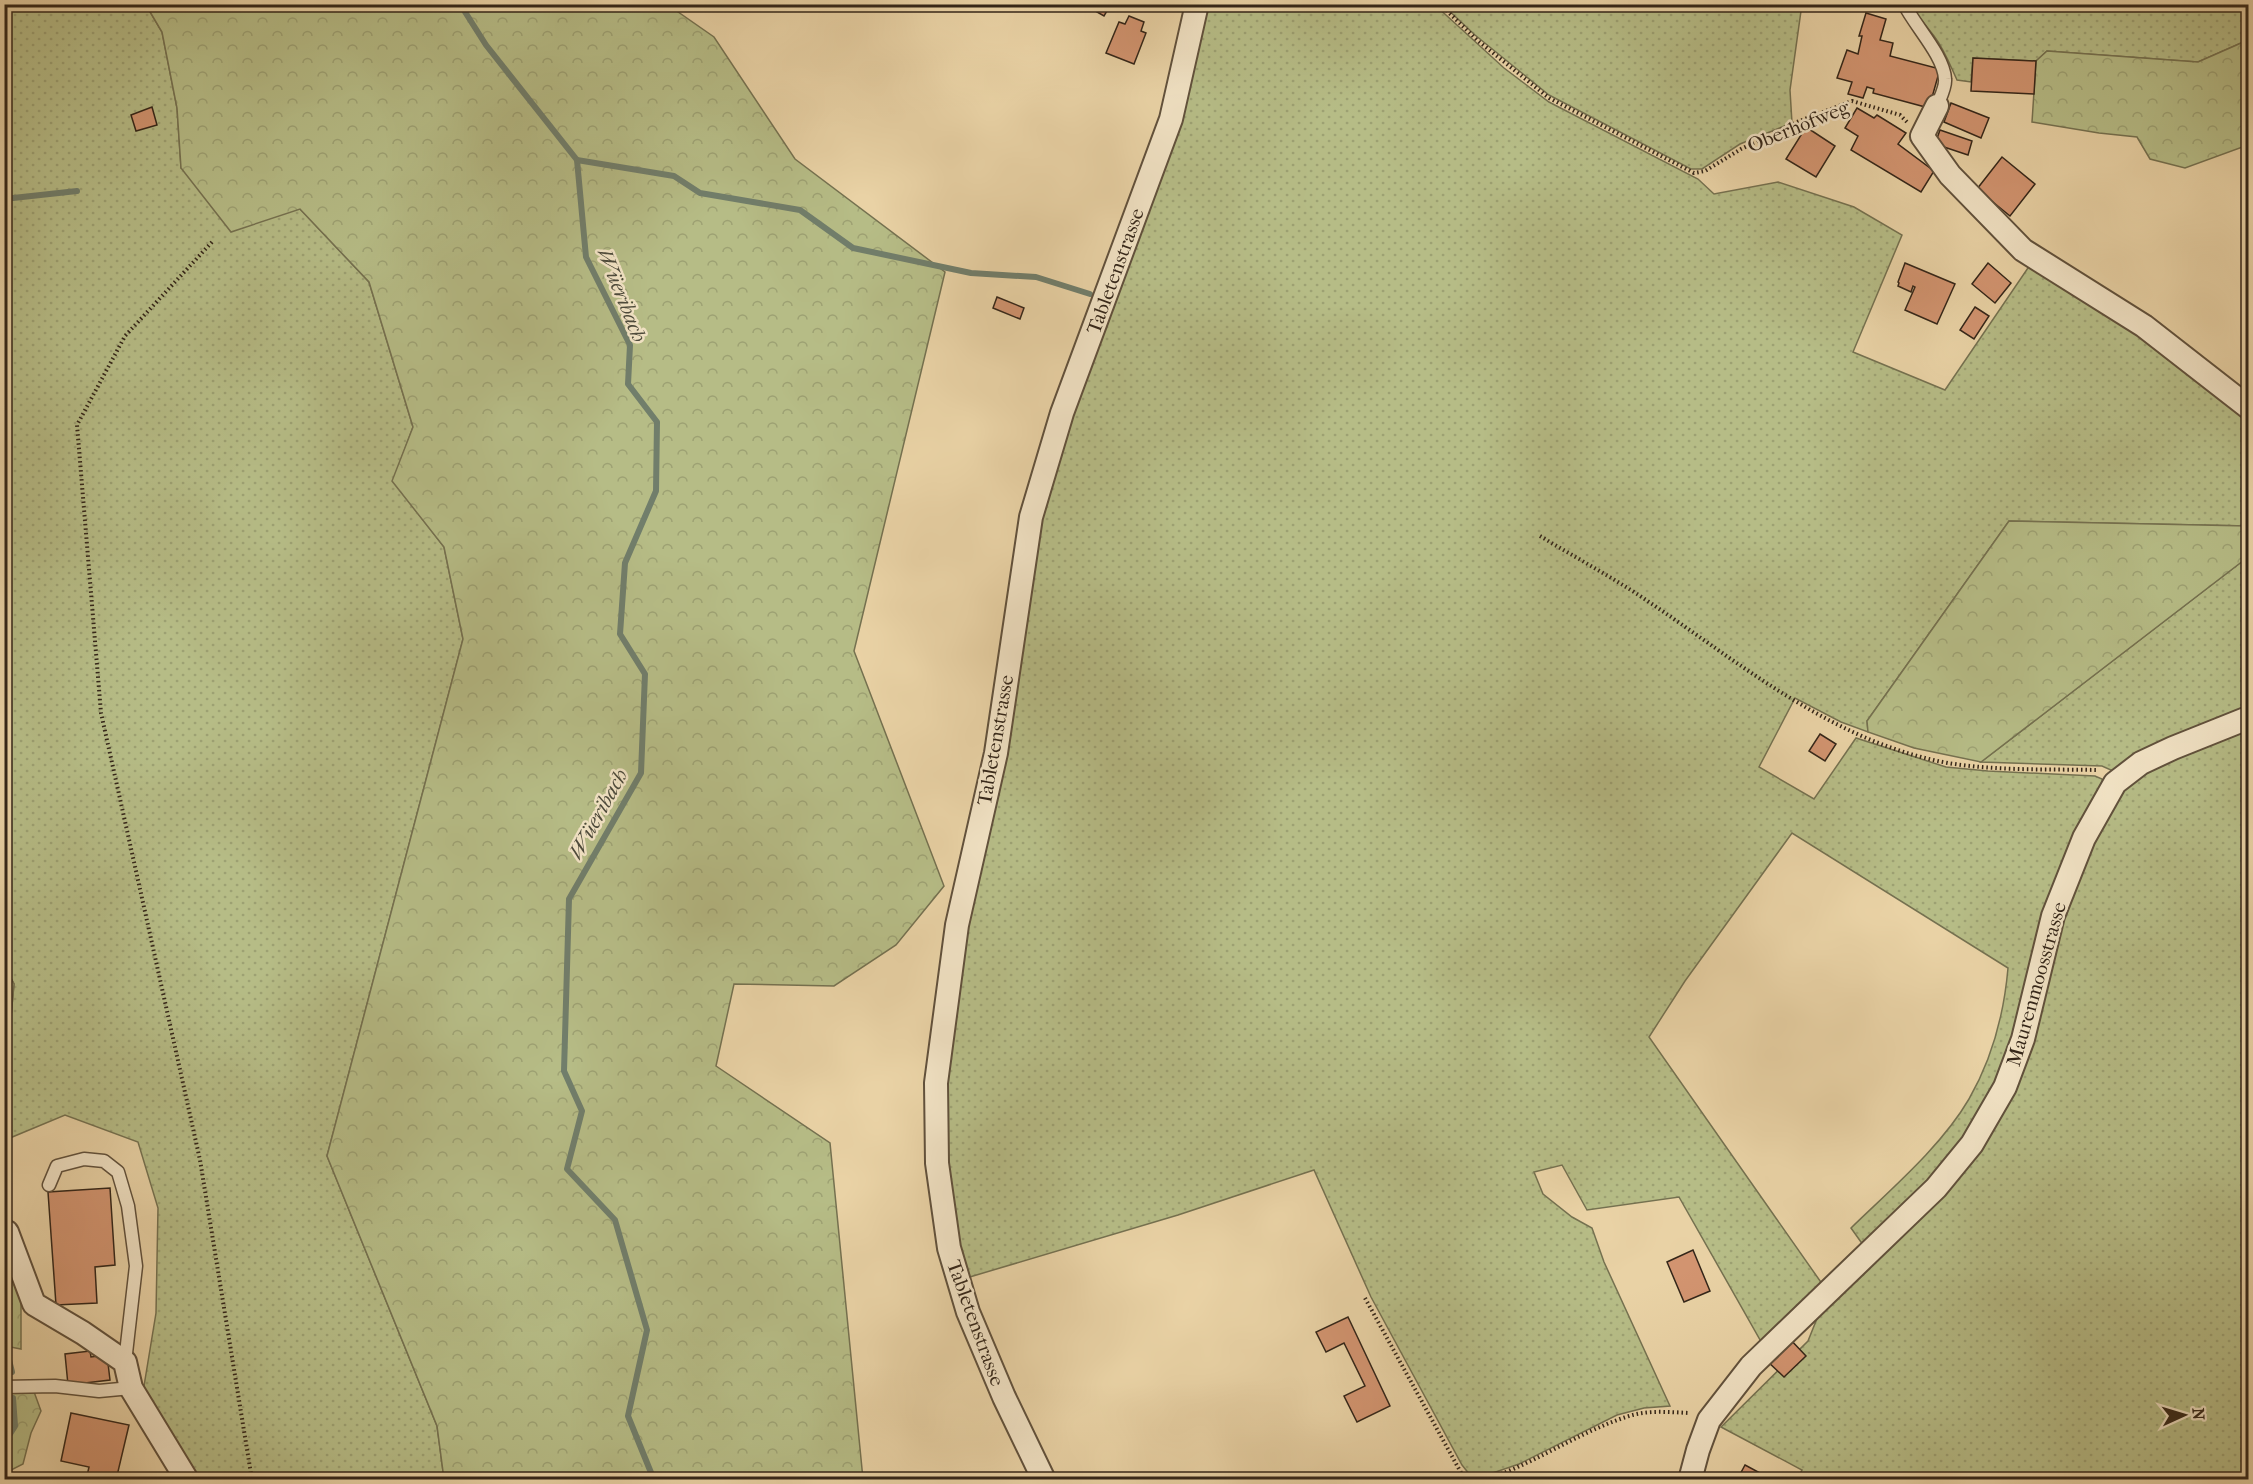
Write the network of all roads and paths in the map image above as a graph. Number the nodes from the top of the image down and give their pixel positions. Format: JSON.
{"nodes":[{"id":1,"x":1197,"y":4,"type":"edge"},
{"id":2,"x":1440,"y":4,"type":"edge"},
{"id":3,"x":1904,"y":4,"type":"edge"},
{"id":4,"x":1937,"y":106,"type":"joint"},
{"id":5,"x":1922,"y":136,"type":"junction"},
{"id":6,"x":212,"y":242,"type":"dead end"},
{"id":7,"x":2248,"y":407,"type":"edge"},
{"id":8,"x":1540,"y":536,"type":"dead end"},
{"id":9,"x":2248,"y":718,"type":"edge"},
{"id":10,"x":2115,"y":783,"type":"junction"},
{"id":11,"x":49,"y":1185,"type":"dead end"},
{"id":12,"x":8,"y":1232,"type":"dead end"},
{"id":13,"x":1365,"y":1298,"type":"dead end"},
{"id":14,"x":125,"y":1362,"type":"junction"},
{"id":15,"x":4,"y":1387,"type":"edge"},
{"id":16,"x":131,"y":1388,"type":"junction"},
{"id":17,"x":1710,"y":1420,"type":"junction"},
{"id":18,"x":187,"y":1479,"type":"edge"},
{"id":19,"x":252,"y":1479,"type":"edge"},
{"id":20,"x":1044,"y":1479,"type":"edge"},
{"id":21,"x":1465,"y":1479,"type":"edge"},
{"id":22,"x":1484,"y":1479,"type":"edge"},
{"id":23,"x":1690,"y":1479,"type":"edge"}],
"edges":[{"from":1,"to":20,"type":"street","name":"Tabletenstrasse"},
{"from":2,"to":5,"type":"path","name":"Oberhofweg"},
{"from":3,"to":4,"type":"lane"},
{"from":4,"to":5,"type":"street"},
{"from":5,"to":7,"type":"street"},
{"from":6,"to":19,"type":"path"},
{"from":8,"to":10,"type":"path"},
{"from":9,"to":10,"type":"street","name":"Maurenmoosstrasse"},
{"from":10,"to":17,"type":"street","name":"Maurenmoosstrasse"},
{"from":11,"to":14,"type":"lane"},
{"from":12,"to":14,"type":"street"},
{"from":13,"to":21,"type":"path"},
{"from":14,"to":16,"type":"street"},
{"from":15,"to":16,"type":"lane"},
{"from":16,"to":18,"type":"street"},
{"from":17,"to":22,"type":"path"},
{"from":17,"to":23,"type":"street","name":"Maurenmoosstrasse"}]}
